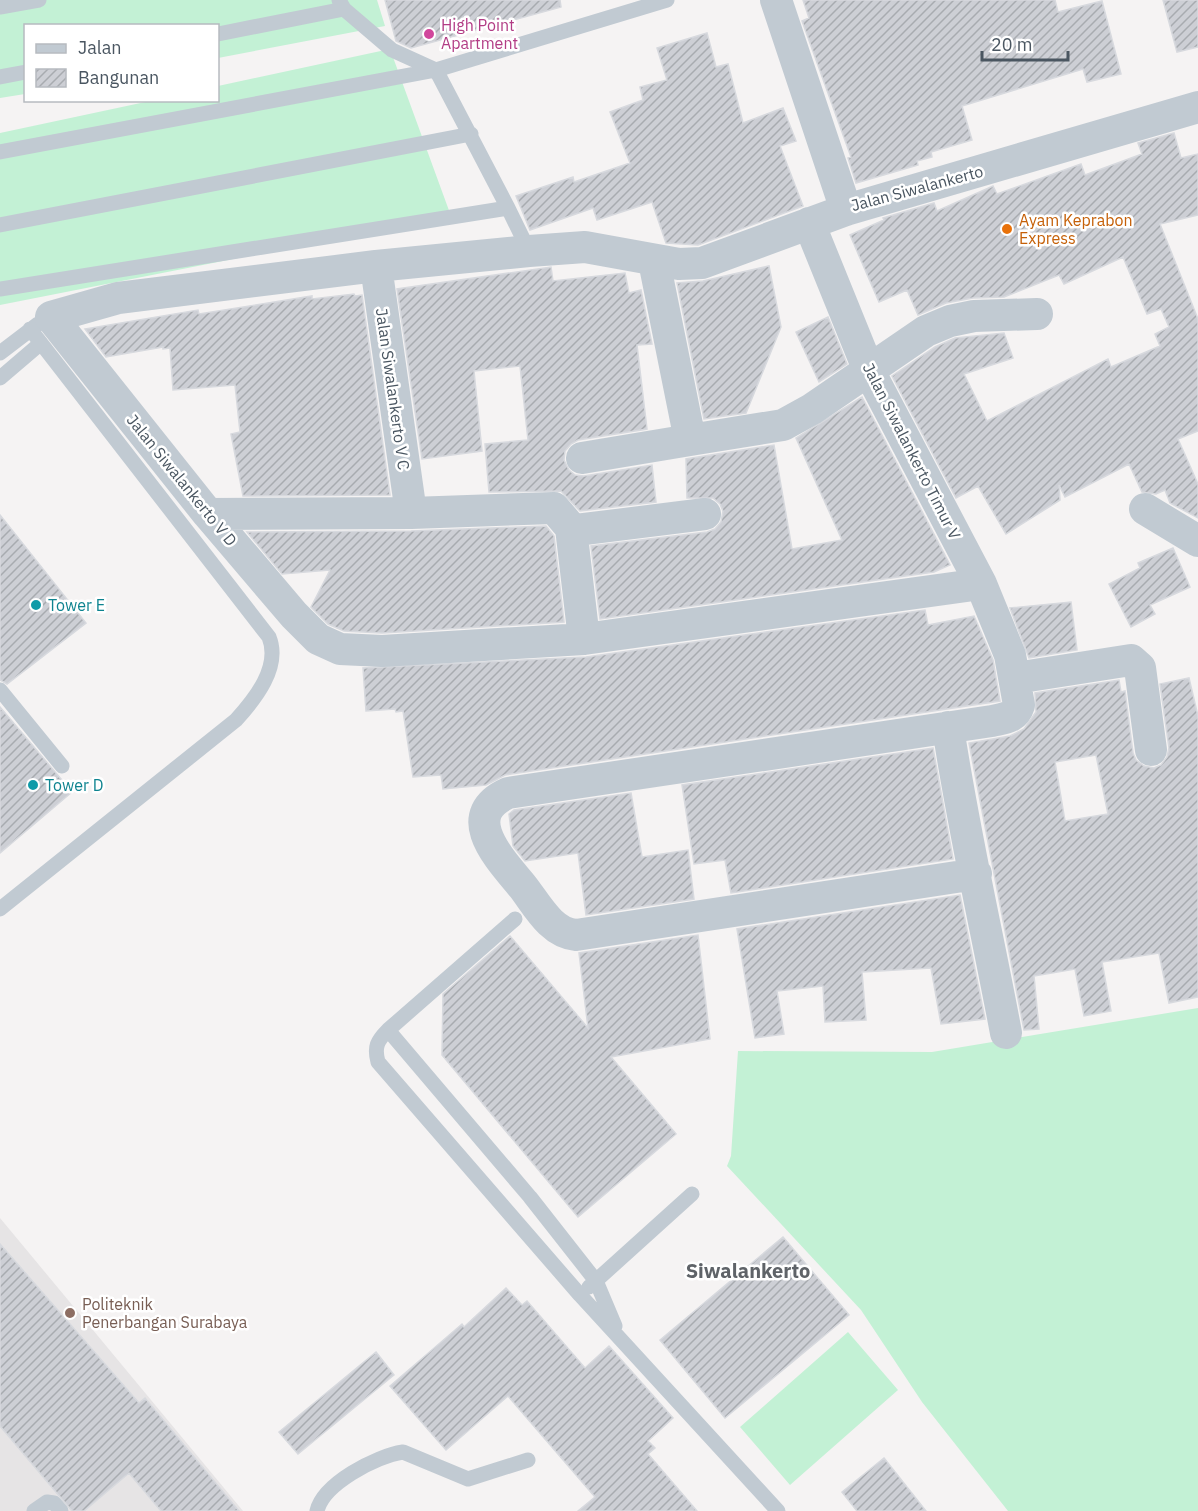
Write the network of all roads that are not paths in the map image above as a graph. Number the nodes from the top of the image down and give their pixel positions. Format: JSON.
{"nodes":[{"id":1,"x":39,"y":0,"type":"edge"},
{"id":2,"x":667,"y":0,"type":"edge"},
{"id":3,"x":776,"y":0,"type":"edge"},
{"id":4,"x":342,"y":4,"type":"edge"},
{"id":5,"x":0,"y":7,"type":"edge"},
{"id":6,"x":219,"y":34,"type":"edge"},
{"id":7,"x":436,"y":70,"type":"junction"},
{"id":8,"x":24,"y":72,"type":"edge"},
{"id":9,"x":0,"y":77,"type":"edge"},
{"id":10,"x":1198,"y":106,"type":"edge"},
{"id":11,"x":471,"y":134,"type":"junction"},
{"id":12,"x":0,"y":152,"type":"edge"},
{"id":13,"x":508,"y":208,"type":"junction"},
{"id":14,"x":846,"y":210,"type":"junction"},
{"id":15,"x":809,"y":224,"type":"junction"},
{"id":16,"x":0,"y":225,"type":"edge"},
{"id":17,"x":529,"y":251,"type":"junction"},
{"id":18,"x":654,"y":261,"type":"junction"},
{"id":19,"x":376,"y":266,"type":"junction"},
{"id":20,"x":0,"y":289,"type":"edge"},
{"id":21,"x":1037,"y":314,"type":"dead end"},
{"id":22,"x":41,"y":330,"type":"junction"},
{"id":23,"x":0,"y":352,"type":"edge"},
{"id":24,"x":869,"y":372,"type":"junction"},
{"id":25,"x":0,"y":378,"type":"edge"},
{"id":26,"x":690,"y":440,"type":"junction"},
{"id":27,"x":582,"y":458,"type":"dead end"},
{"id":28,"x":1145,"y":509,"type":"dead end"},
{"id":29,"x":411,"y":513,"type":"junction"},
{"id":30,"x":208,"y":514,"type":"junction"},
{"id":31,"x":705,"y":514,"type":"dead end"},
{"id":32,"x":571,"y":528,"type":"junction"},
{"id":33,"x":1198,"y":542,"type":"edge"},
{"id":34,"x":981,"y":584,"type":"junction"},
{"id":35,"x":584,"y":639,"type":"junction"},
{"id":36,"x":1016,"y":678,"type":"junction"},
{"id":37,"x":0,"y":690,"type":"edge"},
{"id":38,"x":948,"y":727,"type":"junction"},
{"id":39,"x":1150,"y":750,"type":"dead end"},
{"id":40,"x":62,"y":766,"type":"dead end"},
{"id":41,"x":976,"y":874,"type":"junction"},
{"id":42,"x":0,"y":909,"type":"edge"},
{"id":43,"x":515,"y":919,"type":"dead end"},
{"id":44,"x":388,"y":1030,"type":"junction"},
{"id":45,"x":1006,"y":1033,"type":"dead end"},
{"id":46,"x":692,"y":1194,"type":"dead end"},
{"id":47,"x":530,"y":1197,"type":"junction"},
{"id":48,"x":511,"y":1214,"type":"junction"},
{"id":49,"x":596,"y":1281,"type":"junction"},
{"id":50,"x":580,"y":1295,"type":"junction"},
{"id":51,"x":618,"y":1333,"type":"junction"},
{"id":52,"x":528,"y":1461,"type":"dead end"},
{"id":53,"x":34,"y":1511,"type":"edge"},
{"id":54,"x":61,"y":1511,"type":"edge"},
{"id":55,"x":316,"y":1511,"type":"edge"},
{"id":56,"x":778,"y":1511,"type":"edge"}],
"edges":[{"from":1,"to":5,"type":"lane"},
{"from":2,"to":7,"type":"lane"},
{"from":3,"to":14,"type":"street","name":"Jalan Siwalankerto"},
{"from":4,"to":6,"type":"lane"},
{"from":4,"to":7,"type":"lane"},
{"from":7,"to":11,"type":"lane"},
{"from":7,"to":12,"type":"lane"},
{"from":8,"to":9,"type":"lane"},
{"from":10,"to":14,"type":"street","name":"Jalan Siwalankerto"},
{"from":11,"to":13,"type":"lane"},
{"from":11,"to":16,"type":"lane"},
{"from":13,"to":17,"type":"lane"},
{"from":13,"to":20,"type":"lane"},
{"from":14,"to":15,"type":"street"},
{"from":15,"to":18,"type":"street"},
{"from":15,"to":24,"type":"street","name":"Jalan Siwalankerto Timur V"},
{"from":17,"to":18,"type":"street"},
{"from":17,"to":19,"type":"street"},
{"from":18,"to":26,"type":"street"},
{"from":19,"to":22,"type":"street"},
{"from":19,"to":29,"type":"street","name":"Jalan Siwalankerto V C"},
{"from":21,"to":24,"type":"street"},
{"from":22,"to":23,"type":"lane"},
{"from":22,"to":25,"type":"lane"},
{"from":22,"to":30,"type":"street","name":"Jalan Siwalankerto V D"},
{"from":22,"to":42,"type":"lane"},
{"from":24,"to":26,"type":"street"},
{"from":24,"to":34,"type":"street","name":"Jalan Siwalankerto Timur V"},
{"from":26,"to":27,"type":"street"},
{"from":28,"to":33,"type":"street"},
{"from":29,"to":30,"type":"street"},
{"from":29,"to":32,"type":"street"},
{"from":30,"to":35,"type":"street","name":"Jalan Siwalankerto V D"},
{"from":31,"to":32,"type":"street"},
{"from":32,"to":35,"type":"street"},
{"from":34,"to":35,"type":"street"},
{"from":34,"to":36,"type":"street","name":"Jalan Siwalankerto Timur V"},
{"from":36,"to":38,"type":"street","name":"Jalan Siwalankerto Timur V"},
{"from":36,"to":39,"type":"street"},
{"from":37,"to":40,"type":"lane"},
{"from":38,"to":41,"type":"street"},
{"from":38,"to":41,"type":"street","name":"Jalan Siwalankerto Timur V"},
{"from":41,"to":45,"type":"street"},
{"from":43,"to":44,"type":"lane"},
{"from":44,"to":47,"type":"lane"},
{"from":44,"to":48,"type":"lane"},
{"from":46,"to":49,"type":"lane"},
{"from":47,"to":48,"type":"lane"},
{"from":47,"to":49,"type":"lane"},
{"from":48,"to":50,"type":"lane"},
{"from":49,"to":50,"type":"lane"},
{"from":49,"to":51,"type":"lane"},
{"from":50,"to":51,"type":"lane"},
{"from":51,"to":56,"type":"lane"},
{"from":52,"to":55,"type":"lane"},
{"from":53,"to":54,"type":"lane"}]}
